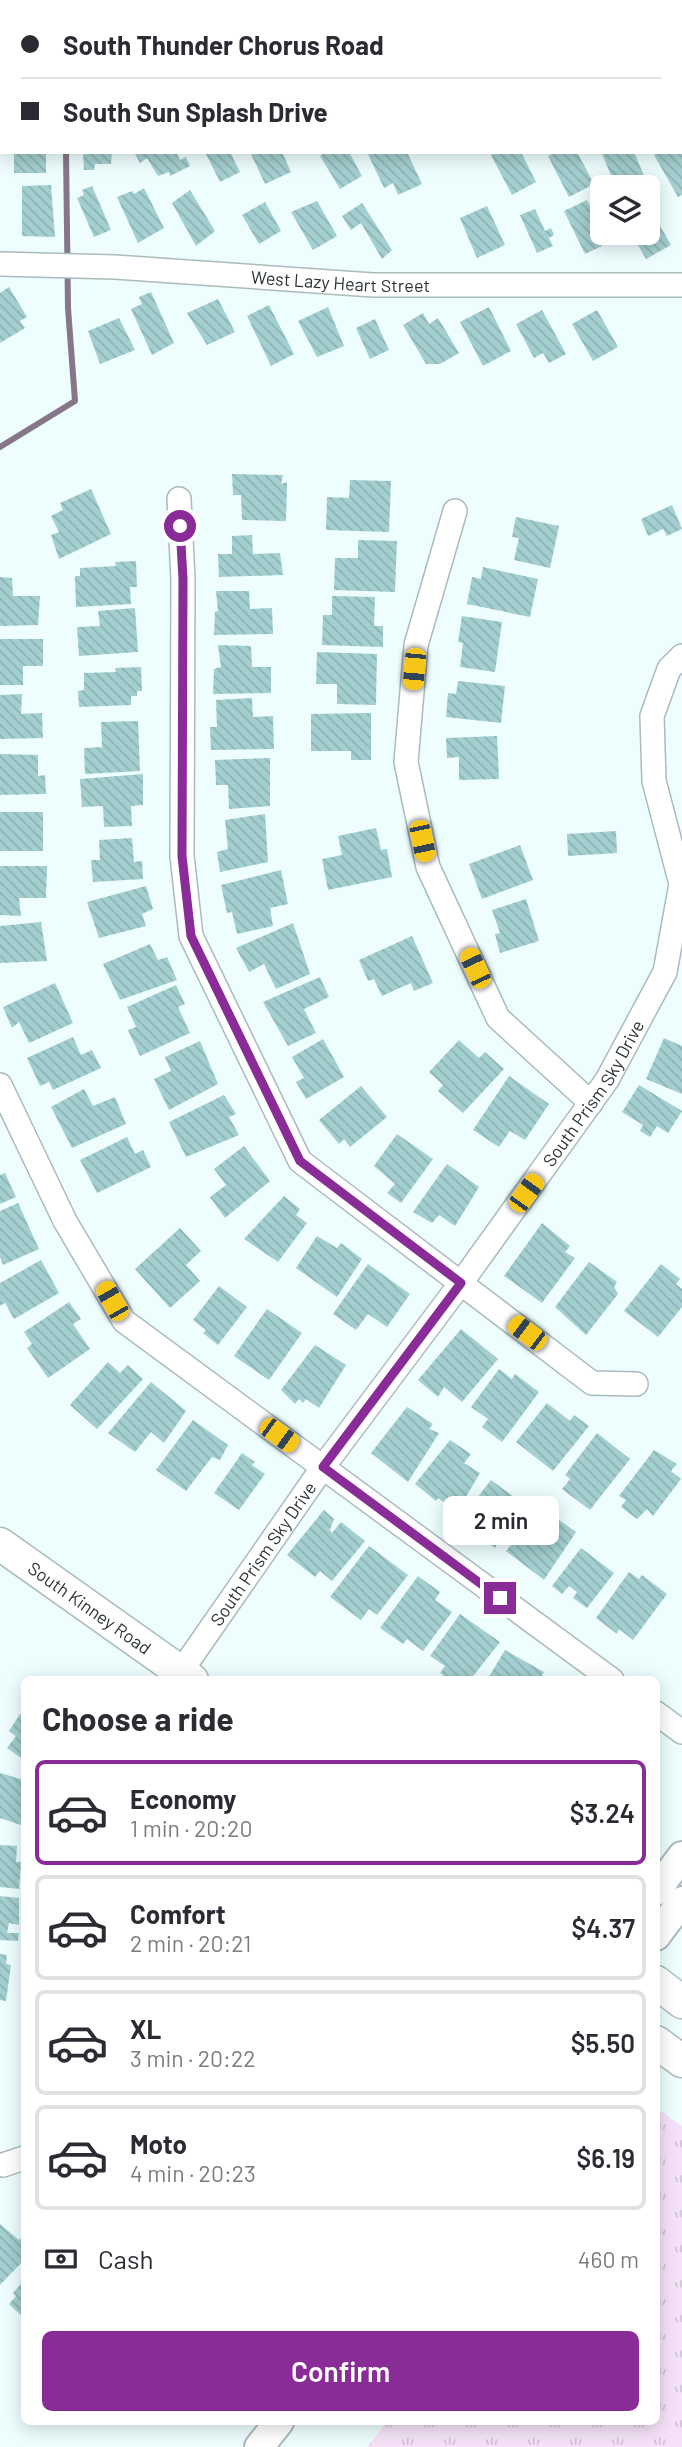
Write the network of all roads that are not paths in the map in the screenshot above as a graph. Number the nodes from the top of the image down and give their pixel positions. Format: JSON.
{"nodes":[{"id":1,"x":0,"y":264,"type":"edge"},
{"id":2,"x":682,"y":285,"type":"edge"},
{"id":3,"x":178,"y":499,"type":"dead end"},
{"id":4,"x":455,"y":511,"type":"dead end"},
{"id":5,"x":682,"y":656,"type":"edge"},
{"id":6,"x":0,"y":1085,"type":"edge"},
{"id":7,"x":591,"y":1103,"type":"junction"},
{"id":8,"x":461,"y":1283,"type":"junction"},
{"id":9,"x":636,"y":1384,"type":"dead end"},
{"id":10,"x":323,"y":1467,"type":"junction"},
{"id":11,"x":0,"y":1544,"type":"edge"},
{"id":12,"x":181,"y":1676,"type":"edge"},
{"id":13,"x":185,"y":1676,"type":"edge"},
{"id":14,"x":607,"y":1676,"type":"edge"},
{"id":15,"x":660,"y":1716,"type":"edge"},
{"id":16,"x":682,"y":1732,"type":"edge"},
{"id":17,"x":682,"y":1856,"type":"edge"},
{"id":18,"x":660,"y":1886,"type":"edge"},
{"id":19,"x":682,"y":1901,"type":"edge"},
{"id":20,"x":660,"y":1931,"type":"edge"},
{"id":21,"x":660,"y":1985,"type":"edge"},
{"id":22,"x":682,"y":2002,"type":"edge"},
{"id":23,"x":660,"y":2045,"type":"edge"},
{"id":24,"x":660,"y":2058,"type":"edge"},
{"id":25,"x":682,"y":2061,"type":"edge"},
{"id":26,"x":682,"y":2067,"type":"edge"},
{"id":27,"x":277,"y":2425,"type":"edge"},
{"id":28,"x":259,"y":2447,"type":"edge"}],
"edges":[{"from":1,"to":2,"type":"street","name":"West Lazy Heart Street"},
{"from":3,"to":8,"type":"street"},
{"from":4,"to":7,"type":"street"},
{"from":5,"to":7,"type":"street","name":"South Prism Sky Drive"},
{"from":6,"to":10,"type":"street"},
{"from":7,"to":8,"type":"street","name":"South Prism Sky Drive"},
{"from":8,"to":9,"type":"street"},
{"from":8,"to":10,"type":"street","name":"South Prism Sky Drive"},
{"from":10,"to":13,"type":"street","name":"South Prism Sky Drive"},
{"from":10,"to":14,"type":"street"},
{"from":11,"to":12,"type":"main road","name":"South Kinney Road"},
{"from":15,"to":16,"type":"street"},
{"from":17,"to":18,"type":"street"},
{"from":19,"to":20,"type":"street"},
{"from":21,"to":22,"type":"main road"},
{"from":23,"to":25,"type":"main road"},
{"from":24,"to":26,"type":"street"},
{"from":27,"to":28,"type":"street"}]}
